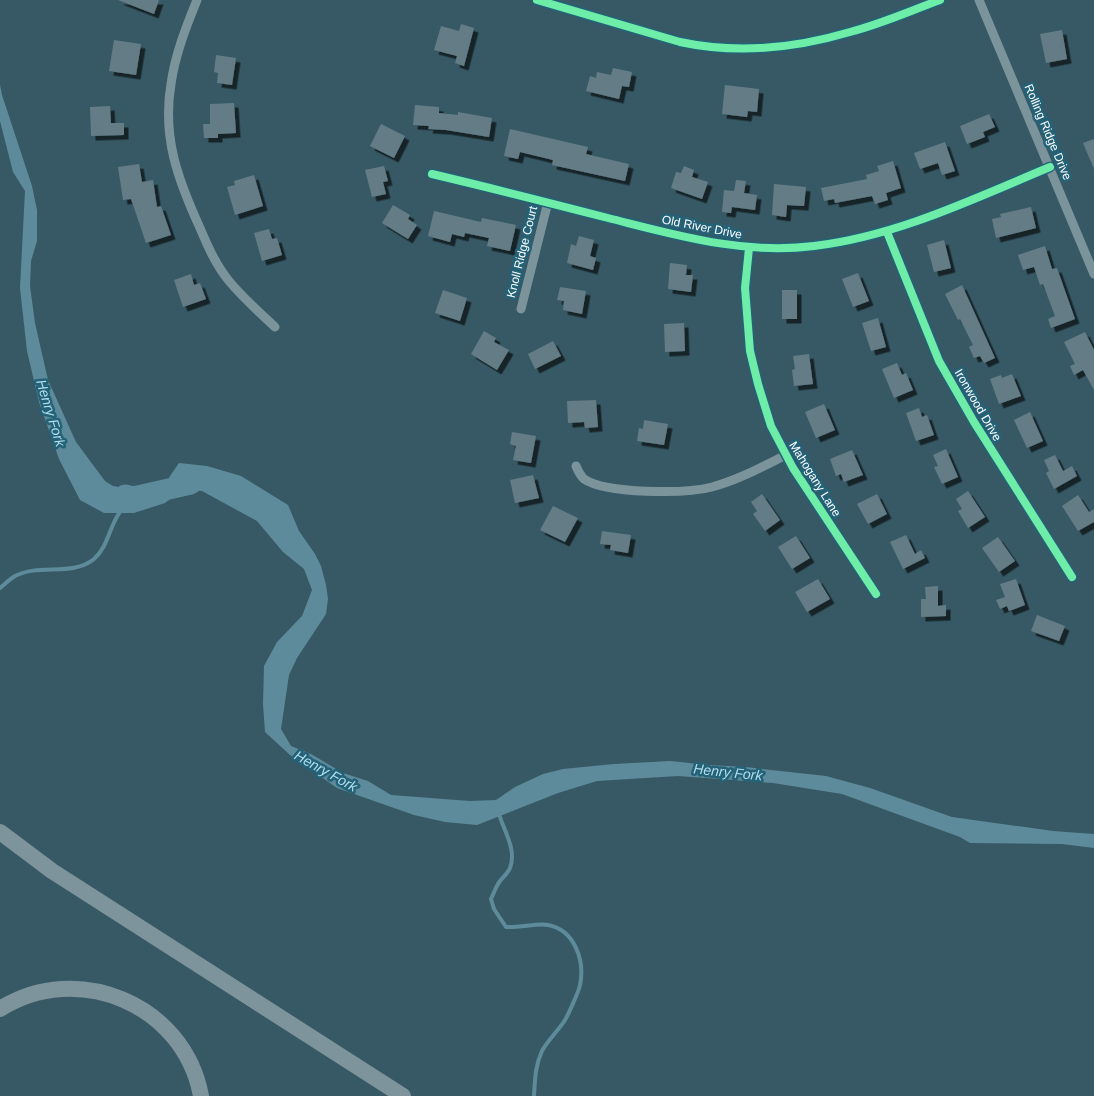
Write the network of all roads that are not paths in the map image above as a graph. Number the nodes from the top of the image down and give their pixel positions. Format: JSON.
{"nodes":[{"id":1,"x":197,"y":0,"type":"edge"},
{"id":2,"x":537,"y":0,"type":"edge"},
{"id":3,"x":940,"y":0,"type":"edge"},
{"id":4,"x":979,"y":0,"type":"edge"},
{"id":5,"x":1050,"y":166,"type":"junction"},
{"id":6,"x":432,"y":174,"type":"dead end"},
{"id":7,"x":548,"y":202,"type":"junction"},
{"id":8,"x":887,"y":232,"type":"junction"},
{"id":9,"x":749,"y":248,"type":"junction"},
{"id":10,"x":1094,"y":274,"type":"edge"},
{"id":11,"x":521,"y":309,"type":"dead end"},
{"id":12,"x":275,"y":327,"type":"dead end"},
{"id":13,"x":786,"y":455,"type":"junction"},
{"id":14,"x":576,"y":466,"type":"dead end"},
{"id":15,"x":1072,"y":577,"type":"dead end"},
{"id":16,"x":876,"y":594,"type":"dead end"},
{"id":17,"x":0,"y":832,"type":"edge"},
{"id":18,"x":0,"y":1009,"type":"edge"},
{"id":19,"x":201,"y":1096,"type":"edge"},
{"id":20,"x":403,"y":1096,"type":"edge"}],
"edges":[{"from":1,"to":12,"type":"street"},
{"from":2,"to":3,"type":"street"},
{"from":4,"to":5,"type":"street","name":"Rolling Ridge Drive"},
{"from":5,"to":8,"type":"street","name":"Old River Drive"},
{"from":5,"to":10,"type":"street","name":"Rolling Ridge Drive"},
{"from":6,"to":7,"type":"street","name":"Old River Drive"},
{"from":7,"to":9,"type":"street","name":"Old River Drive"},
{"from":7,"to":11,"type":"street","name":"Knoll Ridge Court"},
{"from":8,"to":9,"type":"street","name":"Old River Drive"},
{"from":8,"to":15,"type":"street","name":"Ironwood Drive"},
{"from":9,"to":13,"type":"street","name":"Mahogany Lane"},
{"from":13,"to":14,"type":"street"},
{"from":13,"to":16,"type":"street","name":"Mahogany Lane"},
{"from":17,"to":20,"type":"highway"},
{"from":18,"to":19,"type":"highway"}]}
